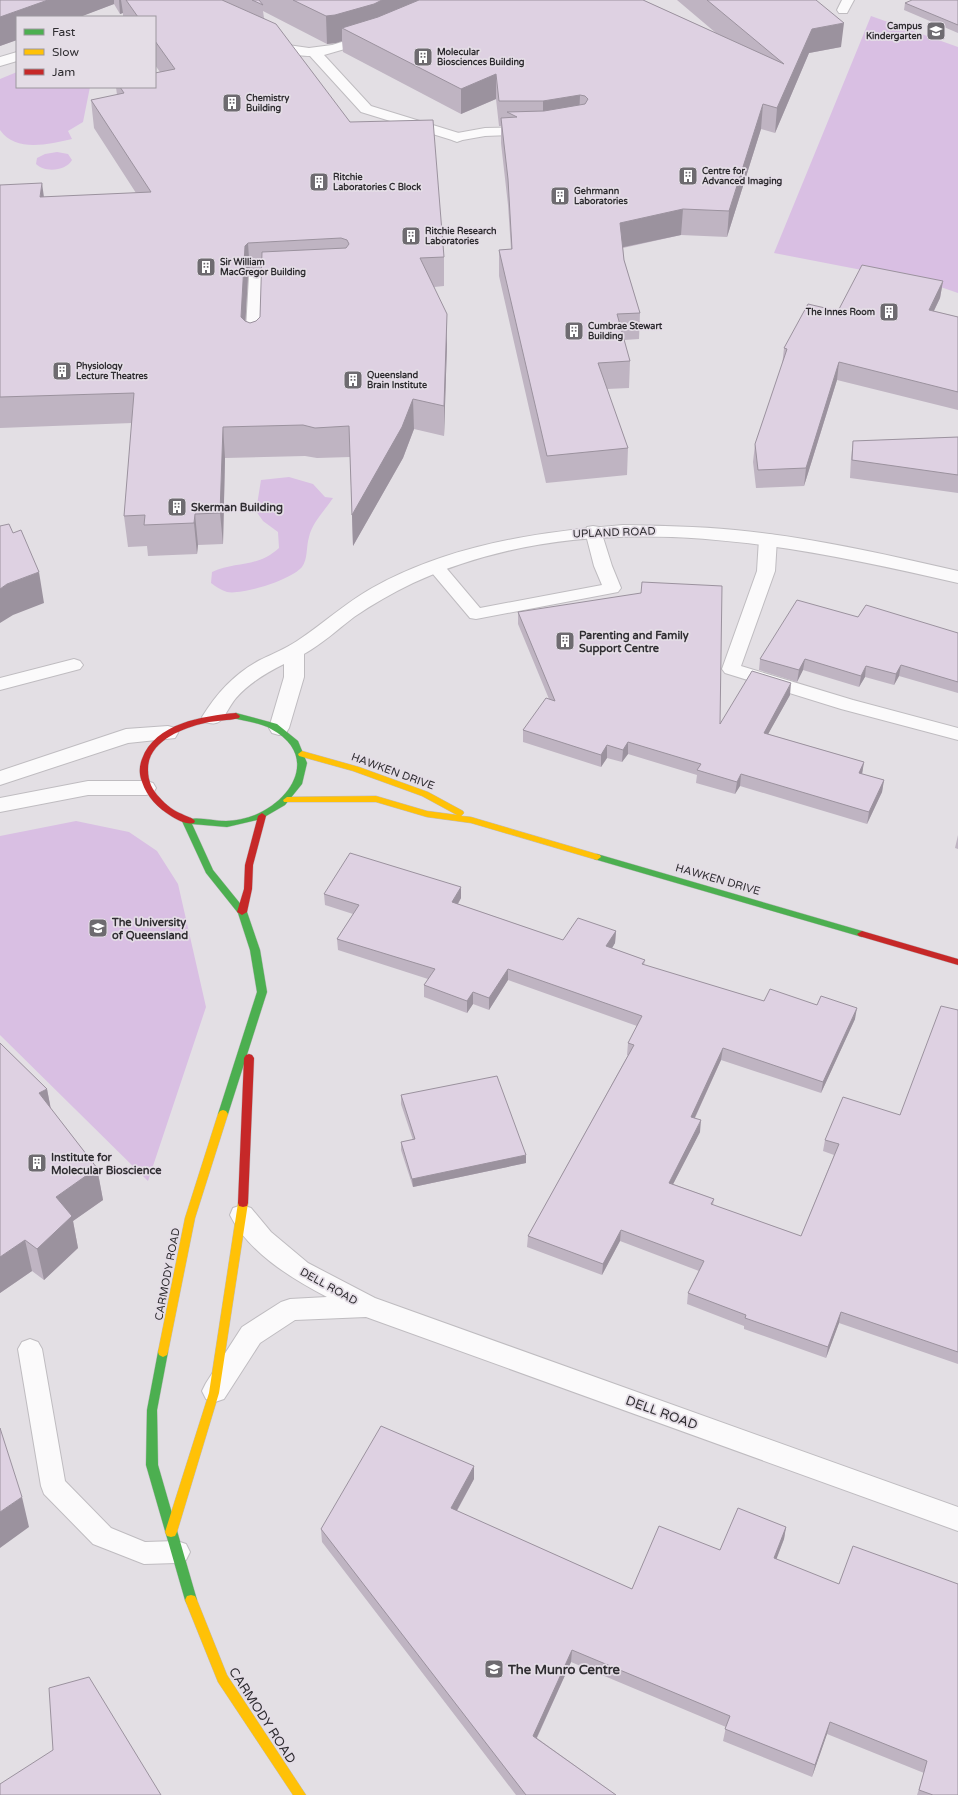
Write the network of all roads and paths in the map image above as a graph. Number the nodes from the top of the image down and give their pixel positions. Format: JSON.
{"nodes":[{"id":1,"x":381,"y":34,"type":"edge"},
{"id":2,"x":256,"y":35,"type":"edge"},
{"id":3,"x":314,"y":52,"type":"junction"},
{"id":4,"x":16,"y":56,"type":"edge"},
{"id":5,"x":0,"y":62,"type":"edge"},
{"id":6,"x":543,"y":131,"type":"edge"},
{"id":7,"x":457,"y":137,"type":"joint"},
{"id":8,"x":305,"y":274,"type":"edge"},
{"id":9,"x":253,"y":347,"type":"edge"},
{"id":10,"x":593,"y":531,"type":"junction"},
{"id":11,"x":768,"y":539,"type":"junction"},
{"id":12,"x":436,"y":567,"type":"junction"},
{"id":13,"x":958,"y":577,"type":"edge"},
{"id":14,"x":294,"y":652,"type":"junction"},
{"id":15,"x":74,"y":665,"type":"dead end"},
{"id":16,"x":0,"y":684,"type":"edge"},
{"id":17,"x":212,"y":717,"type":"junction"},
{"id":18,"x":279,"y":728,"type":"junction"},
{"id":19,"x":168,"y":733,"type":"junction"},
{"id":20,"x":958,"y":734,"type":"edge"},
{"id":21,"x":302,"y":754,"type":"junction"},
{"id":22,"x":0,"y":778,"type":"edge"},
{"id":23,"x":146,"y":788,"type":"junction"},
{"id":24,"x":287,"y":800,"type":"junction"},
{"id":25,"x":0,"y":805,"type":"edge"},
{"id":26,"x":262,"y":816,"type":"junction"},
{"id":27,"x":185,"y":819,"type":"junction"},
{"id":28,"x":471,"y":820,"type":"junction"},
{"id":29,"x":242,"y":912,"type":"junction"},
{"id":30,"x":958,"y":962,"type":"edge"},
{"id":31,"x":251,"y":1026,"type":"junction"},
{"id":32,"x":242,"y":1215,"type":"junction"},
{"id":33,"x":366,"y":1306,"type":"junction"},
{"id":34,"x":30,"y":1348,"type":"dead end"},
{"id":35,"x":214,"y":1393,"type":"junction"},
{"id":36,"x":958,"y":1519,"type":"edge"},
{"id":37,"x":174,"y":1542,"type":"junction"},
{"id":38,"x":300,"y":1795,"type":"edge"}],
"edges":[{"from":1,"to":3,"type":"street"},
{"from":2,"to":3,"type":"street"},
{"from":3,"to":7,"type":"street"},
{"from":4,"to":5,"type":"street"},
{"from":6,"to":7,"type":"lane"},
{"from":8,"to":9,"type":"lane"},
{"from":10,"to":11,"type":"street","name":"UPLAND ROAD"},
{"from":10,"to":12,"type":"street","name":"UPLAND ROAD"},
{"from":10,"to":12,"type":"lane"},
{"from":11,"to":13,"type":"street","name":"UPLAND ROAD"},
{"from":11,"to":20,"type":"lane"},
{"from":12,"to":14,"type":"street","name":"UPLAND ROAD"},
{"from":14,"to":17,"type":"street","name":"UPLAND ROAD"},
{"from":14,"to":18,"type":"street"},
{"from":15,"to":16,"type":"lane"},
{"from":17,"to":18,"type":"main road"},
{"from":17,"to":19,"type":"main road"},
{"from":18,"to":21,"type":"main road"},
{"from":19,"to":22,"type":"street"},
{"from":19,"to":23,"type":"main road"},
{"from":21,"to":24,"type":"main road"},
{"from":21,"to":28,"type":"main road","name":"HAWKEN DRIVE"},
{"from":23,"to":25,"type":"street"},
{"from":23,"to":27,"type":"main road"},
{"from":24,"to":26,"type":"main road"},
{"from":24,"to":28,"type":"main road","name":"HAWKEN DRIVE"},
{"from":26,"to":27,"type":"main road"},
{"from":26,"to":29,"type":"main road"},
{"from":27,"to":29,"type":"main road","name":"CARMODY ROAD"},
{"from":28,"to":30,"type":"main road","name":"HAWKEN DRIVE"},
{"from":29,"to":31,"type":"main road","name":"CARMODY ROAD"},
{"from":31,"to":32,"type":"main road","name":"CARMODY ROAD"},
{"from":31,"to":37,"type":"main road","name":"CARMODY ROAD"},
{"from":32,"to":33,"type":"street","name":"DELL ROAD"},
{"from":32,"to":35,"type":"main road","name":"CARMODY ROAD"},
{"from":33,"to":35,"type":"street","name":"DELL ROAD"},
{"from":33,"to":36,"type":"street","name":"DELL ROAD"},
{"from":34,"to":37,"type":"lane"},
{"from":35,"to":37,"type":"main road","name":"CARMODY ROAD"},
{"from":37,"to":38,"type":"main road","name":"CARMODY ROAD"}]}
